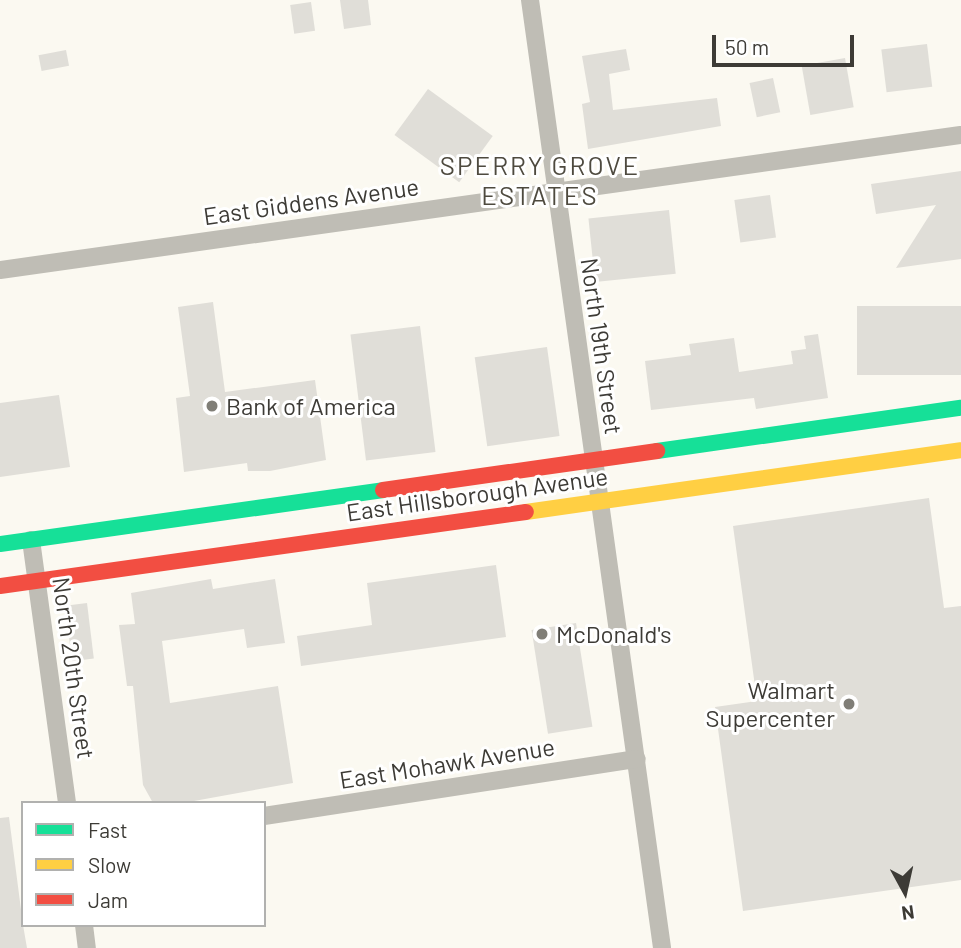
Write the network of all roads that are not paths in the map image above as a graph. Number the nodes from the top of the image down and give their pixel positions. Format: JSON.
{"nodes":[{"id":1,"x":530,"y":0,"type":"edge"},
{"id":2,"x":961,"y":135,"type":"edge"},
{"id":3,"x":556,"y":191,"type":"junction"},
{"id":4,"x":0,"y":270,"type":"edge"},
{"id":5,"x":961,"y":408,"type":"edge"},
{"id":6,"x":961,"y":450,"type":"edge"},
{"id":7,"x":592,"y":459,"type":"junction"},
{"id":8,"x":602,"y":500,"type":"junction"},
{"id":9,"x":31,"y":540,"type":"junction"},
{"id":10,"x":0,"y":544,"type":"edge"},
{"id":11,"x":38,"y":581,"type":"junction"},
{"id":12,"x":0,"y":586,"type":"edge"},
{"id":13,"x":637,"y":759,"type":"junction"},
{"id":14,"x":67,"y":801,"type":"edge"},
{"id":15,"x":266,"y":816,"type":"edge"},
{"id":16,"x":84,"y":927,"type":"edge"},
{"id":17,"x":87,"y":948,"type":"edge"},
{"id":18,"x":662,"y":948,"type":"edge"}],
"edges":[{"from":1,"to":3,"type":"street","name":"North 19th Street"},
{"from":2,"to":3,"type":"street","name":"East Giddens Avenue"},
{"from":3,"to":4,"type":"street","name":"East Giddens Avenue"},
{"from":3,"to":7,"type":"street","name":"North 19th Street"},
{"from":5,"to":7,"type":"main road","name":"East Hillsborough Avenue"},
{"from":6,"to":8,"type":"main road","name":"East Hillsborough Avenue"},
{"from":7,"to":8,"type":"street","name":"North 19th Street"},
{"from":7,"to":9,"type":"main road","name":"East Hillsborough Avenue"},
{"from":8,"to":11,"type":"main road","name":"East Hillsborough Avenue"},
{"from":8,"to":13,"type":"street","name":"North 19th Street"},
{"from":9,"to":10,"type":"main road","name":"East Hillsborough Avenue"},
{"from":9,"to":11,"type":"street","name":"North 20th Street"},
{"from":11,"to":12,"type":"main road","name":"East Hillsborough Avenue"},
{"from":11,"to":14,"type":"street","name":"North 20th Street"},
{"from":13,"to":15,"type":"street","name":"East Mohawk Avenue"},
{"from":13,"to":18,"type":"street","name":"North 19th Street"},
{"from":16,"to":17,"type":"street"}]}
